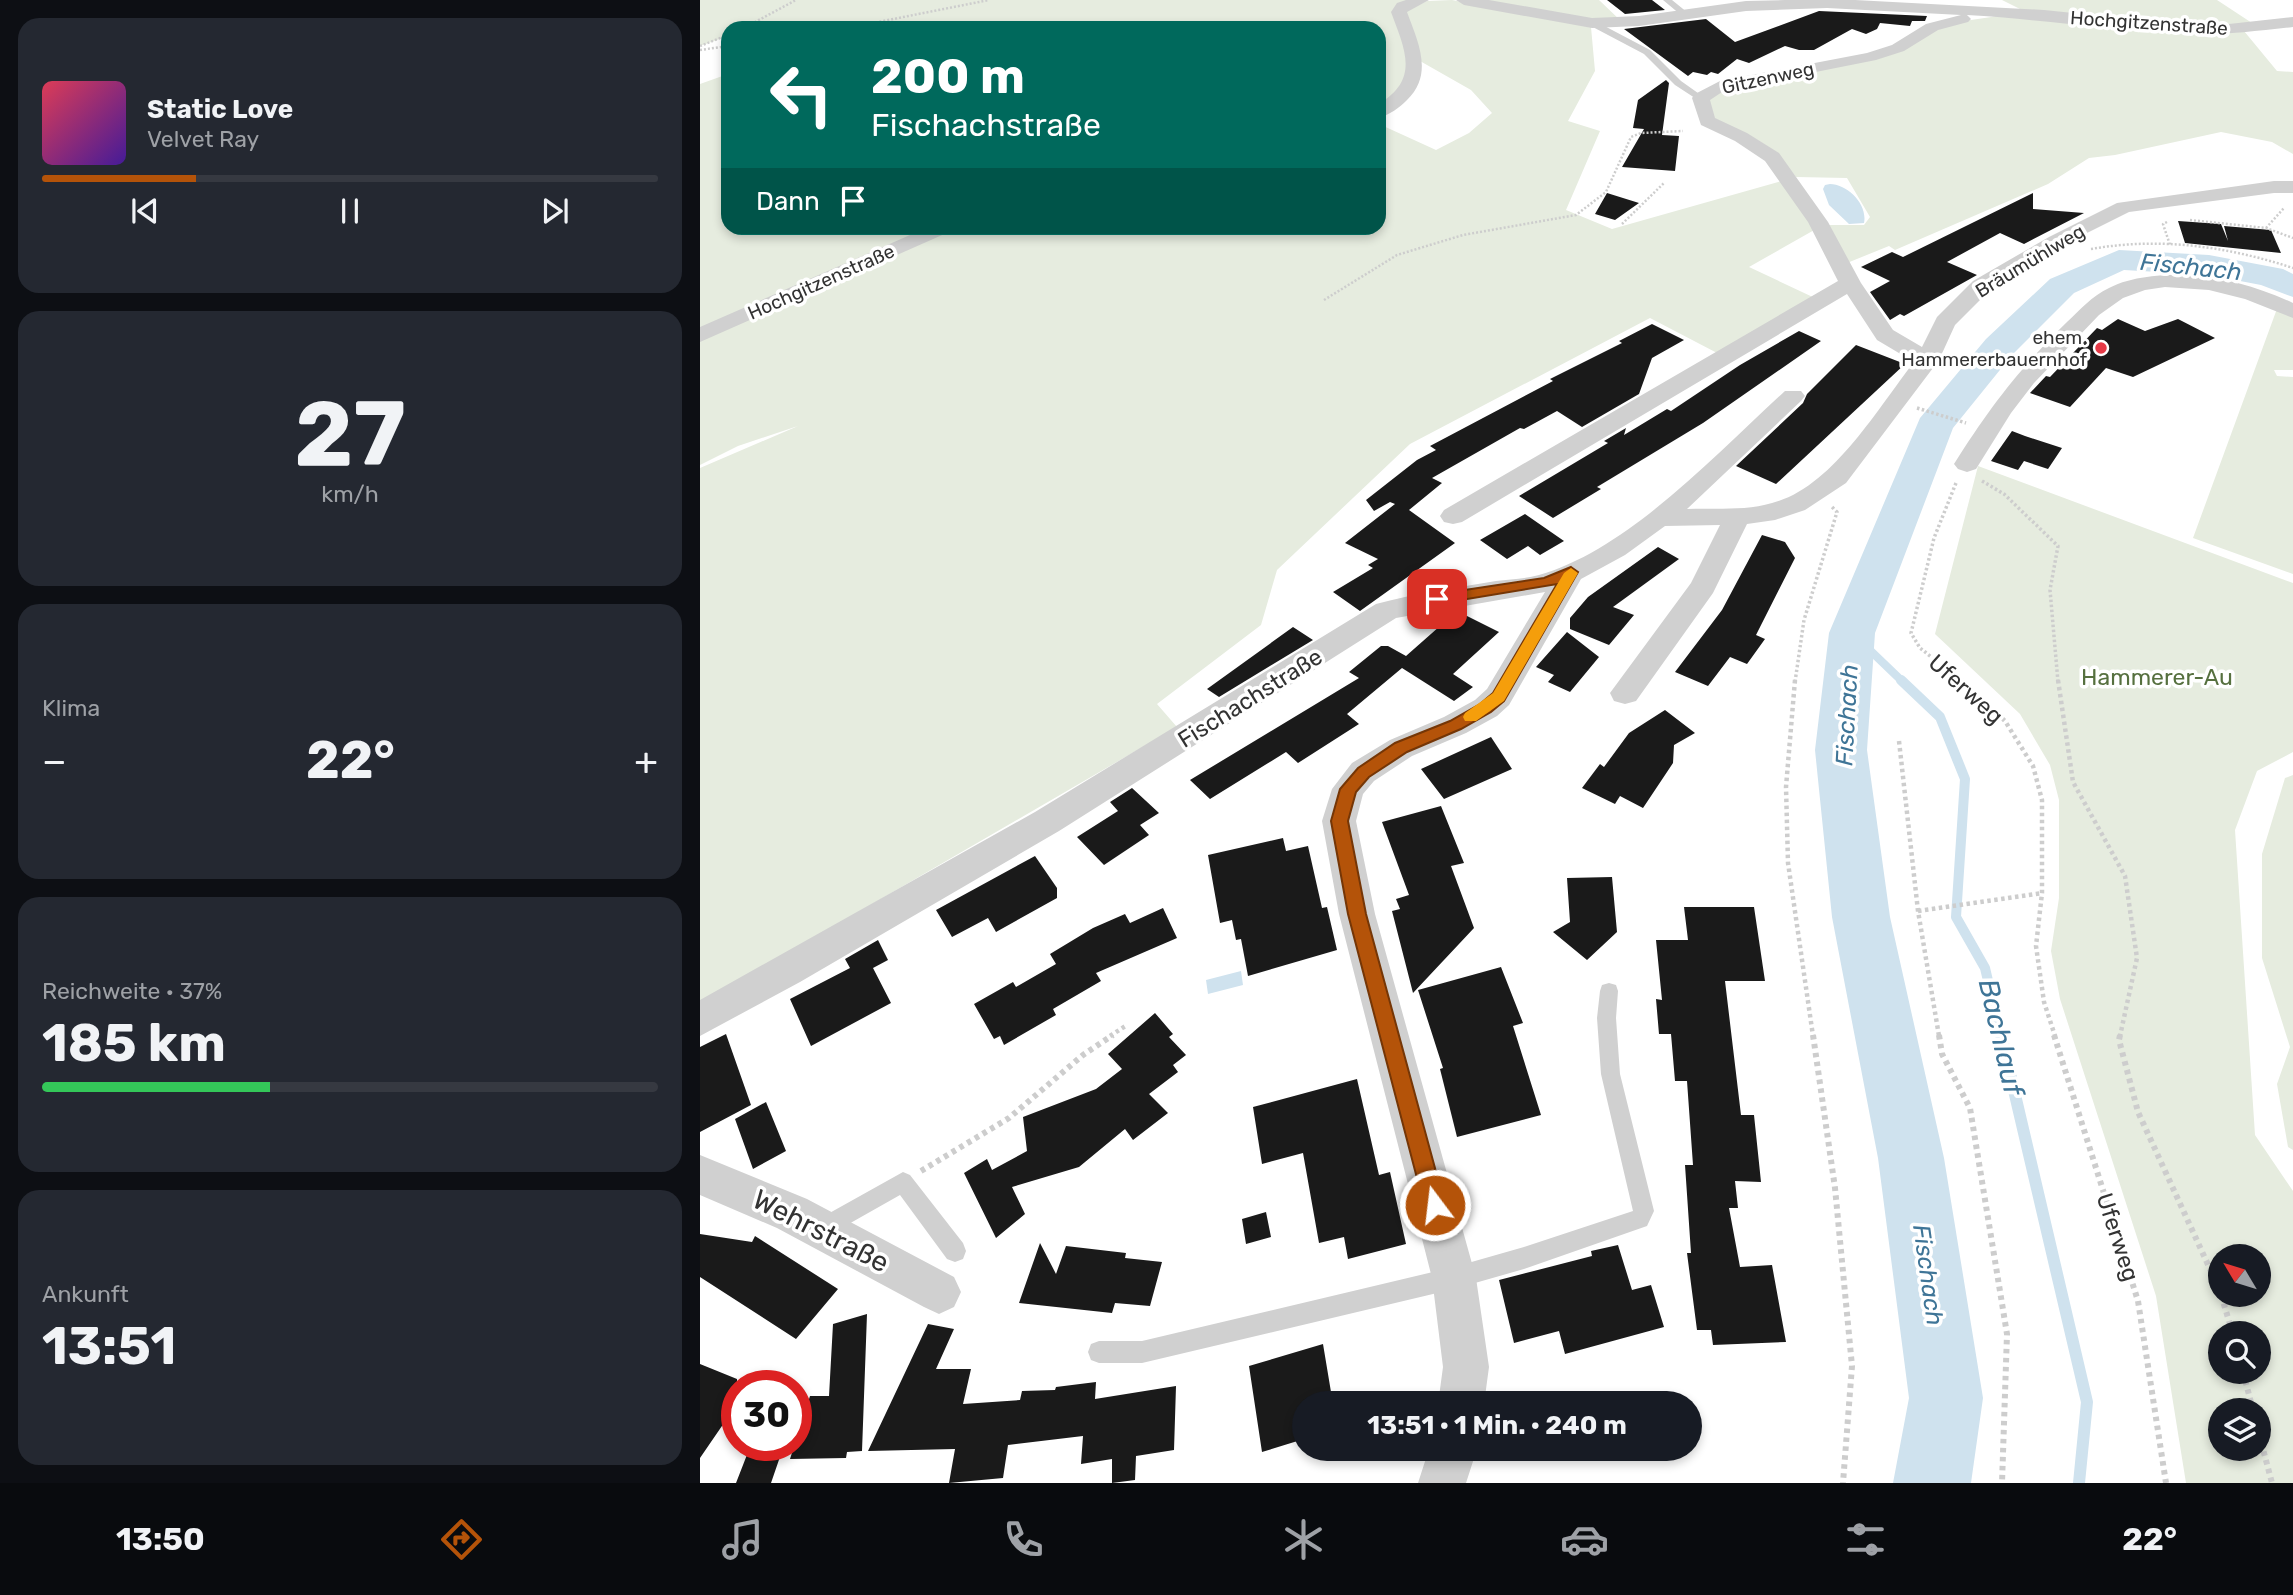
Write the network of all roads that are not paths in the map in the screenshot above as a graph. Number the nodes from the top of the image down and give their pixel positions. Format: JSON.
{"nodes":[{"id":1,"x":1421,"y":0,"type":"edge"},
{"id":2,"x":1464,"y":0,"type":"edge"},
{"id":3,"x":1667,"y":0,"type":"edge"},
{"id":4,"x":1995,"y":7,"type":"edge"},
{"id":5,"x":1684,"y":13,"type":"junction"},
{"id":6,"x":2293,"y":22,"type":"edge"},
{"id":7,"x":1592,"y":23,"type":"junction"},
{"id":8,"x":1701,"y":98,"type":"junction"},
{"id":9,"x":1386,"y":108,"type":"edge"},
{"id":10,"x":2293,"y":187,"type":"edge"},
{"id":11,"x":926,"y":235,"type":"edge"},
{"id":12,"x":1850,"y":284,"type":"junction"},
{"id":13,"x":2293,"y":311,"type":"edge"},
{"id":14,"x":700,"y":335,"type":"edge"},
{"id":15,"x":1927,"y":360,"type":"junction"},
{"id":16,"x":1793,"y":396,"type":"dead end"},
{"id":17,"x":1965,"y":467,"type":"road end"},
{"id":18,"x":1453,"y":516,"type":"dead end"},
{"id":19,"x":1737,"y":517,"type":"junction"},
{"id":20,"x":1662,"y":518,"type":"junction"},
{"id":21,"x":1571,"y":572,"type":"junction"},
{"id":22,"x":1625,"y":692,"type":"dead end"},
{"id":23,"x":1609,"y":991,"type":"dead end"},
{"id":24,"x":700,"y":1019,"type":"edge"},
{"id":25,"x":700,"y":1175,"type":"edge"},
{"id":26,"x":821,"y":1228,"type":"junction"},
{"id":27,"x":955,"y":1251,"type":"dead end"},
{"id":28,"x":1454,"y":1278,"type":"junction"},
{"id":29,"x":939,"y":1292,"type":"dead end"},
{"id":30,"x":1099,"y":1352,"type":"dead end"},
{"id":31,"x":1463,"y":1391,"type":"edge"},
{"id":32,"x":1448,"y":1461,"type":"edge"},
{"id":33,"x":1442,"y":1483,"type":"edge"}],
"edges":[{"from":1,"to":9,"type":"street"},
{"from":2,"to":7,"type":"street","name":"Hochgitzenstraße"},
{"from":3,"to":5,"type":"lane"},
{"from":4,"to":5,"type":"street","name":"Hochgitzenstraße"},
{"from":4,"to":6,"type":"street","name":"Hochgitzenstraße"},
{"from":4,"to":8,"type":"street","name":"Gitzenweg"},
{"from":5,"to":7,"type":"street","name":"Hochgitzenstraße"},
{"from":7,"to":8,"type":"lane"},
{"from":8,"to":12,"type":"street","name":"Gitzenweg"},
{"from":10,"to":15,"type":"street","name":"Bräumühlweg"},
{"from":11,"to":14,"type":"street","name":"Hochgitzenstraße"},
{"from":12,"to":15,"type":"street","name":"Gitzenweg"},
{"from":12,"to":18,"type":"street"},
{"from":13,"to":17,"type":"street"},
{"from":15,"to":19,"type":"street","name":"Bräumühlweg"},
{"from":16,"to":20,"type":"street","name":"Fischachstraße"},
{"from":19,"to":20,"type":"street","name":"Bräumühlweg"},
{"from":19,"to":22,"type":"street"},
{"from":20,"to":21,"type":"street","name":"Fischachstraße"},
{"from":21,"to":24,"type":"street","name":"Fischachstraße"},
{"from":21,"to":28,"type":"street"},
{"from":23,"to":28,"type":"lane"},
{"from":25,"to":26,"type":"street","name":"Wehrstraße"},
{"from":26,"to":27,"type":"lane"},
{"from":26,"to":29,"type":"street","name":"Wehrstraße"},
{"from":28,"to":30,"type":"lane"},
{"from":28,"to":31,"type":"street"},
{"from":32,"to":33,"type":"street"}]}
